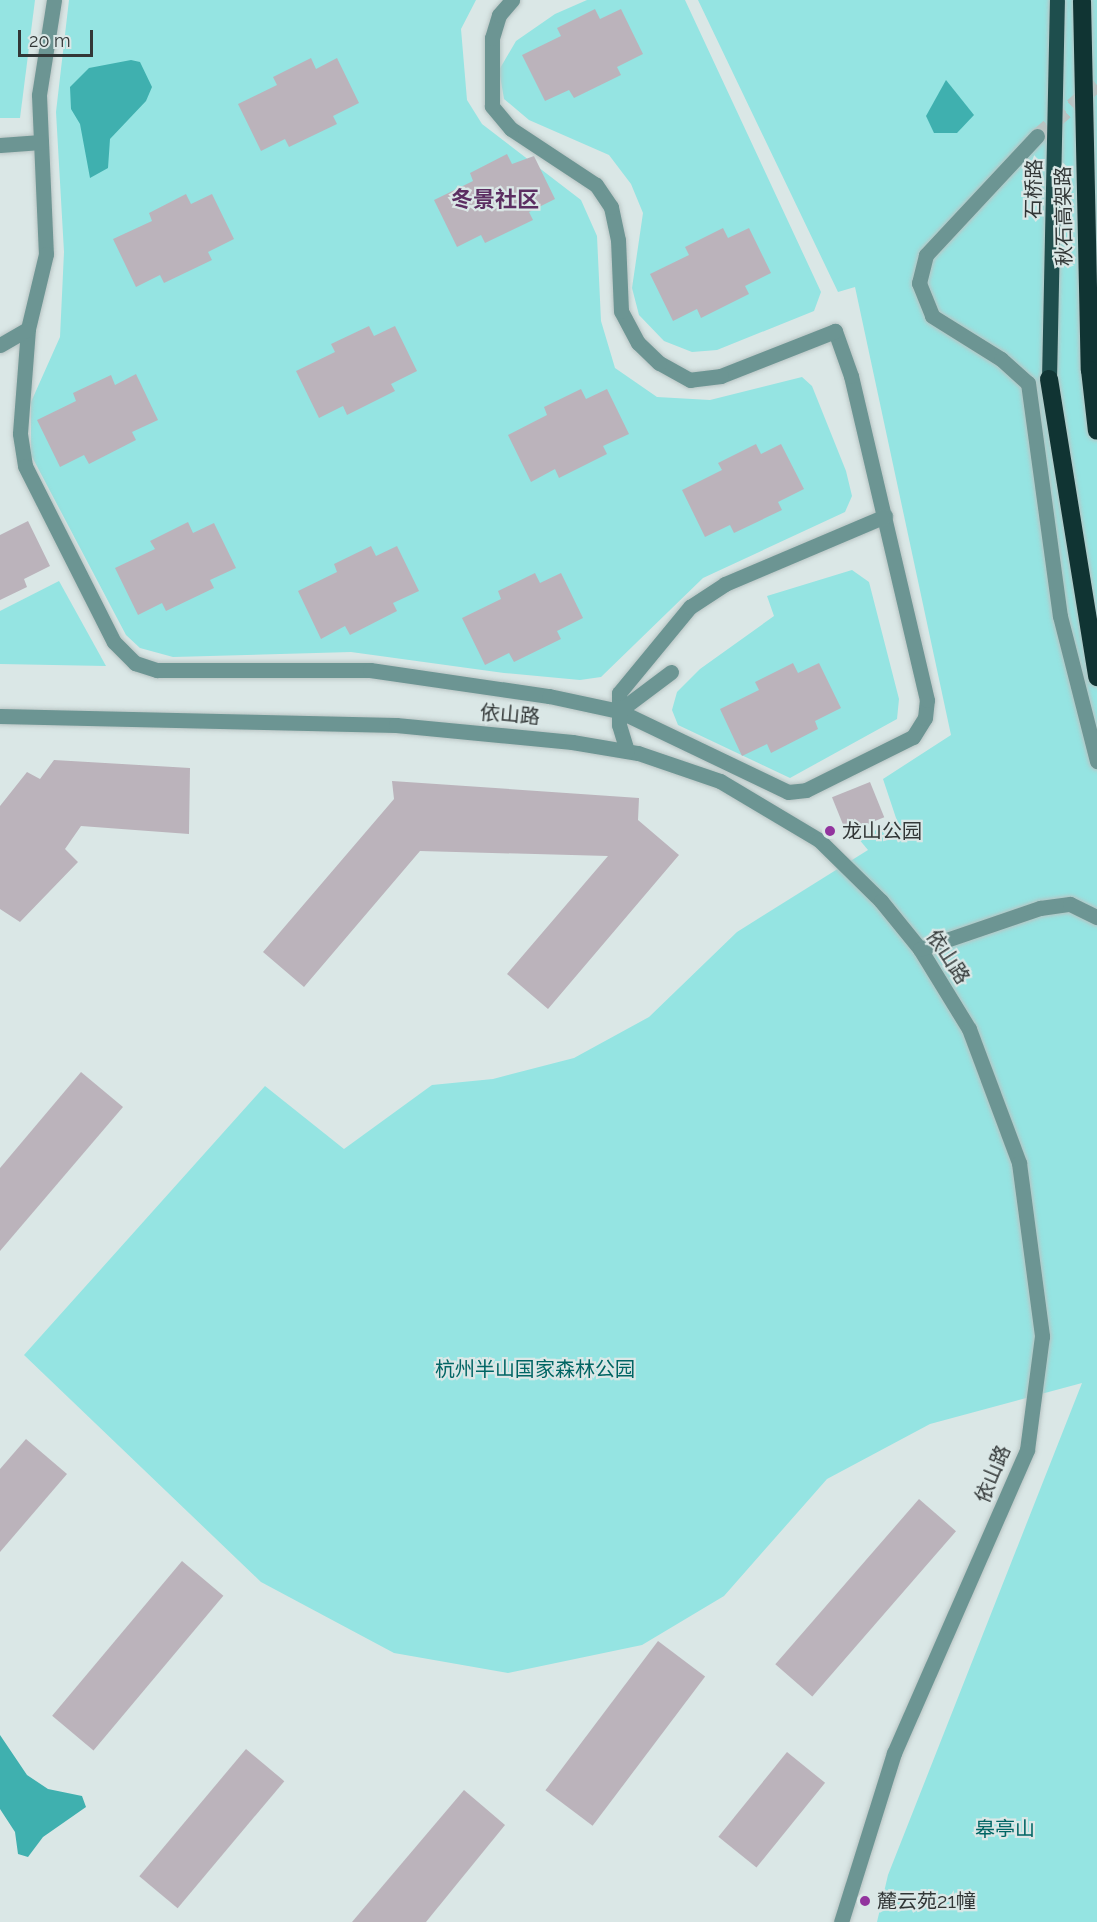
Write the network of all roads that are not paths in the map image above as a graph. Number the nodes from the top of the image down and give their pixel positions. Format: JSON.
{"nodes":[{"id":1,"x":54,"y":0,"type":"edge"},
{"id":2,"x":512,"y":0,"type":"edge"},
{"id":3,"x":1057,"y":0,"type":"edge"},
{"id":4,"x":1082,"y":0,"type":"edge"},
{"id":5,"x":1037,"y":136,"type":"tunnel mouth"},
{"id":6,"x":41,"y":142,"type":"junction"},
{"id":7,"x":0,"y":145,"type":"edge"},
{"id":8,"x":28,"y":329,"type":"junction"},
{"id":9,"x":0,"y":345,"type":"edge"},
{"id":10,"x":1048,"y":379,"type":"joint"},
{"id":11,"x":1097,"y":431,"type":"edge"},
{"id":12,"x":885,"y":516,"type":"junction"},
{"id":13,"x":671,"y":672,"type":"dead end"},
{"id":14,"x":1097,"y":677,"type":"edge"},
{"id":15,"x":619,"y":711,"type":"junction"},
{"id":16,"x":0,"y":716,"type":"edge"},
{"id":17,"x":627,"y":751,"type":"junction"},
{"id":18,"x":1097,"y":761,"type":"edge"},
{"id":19,"x":1097,"y":917,"type":"edge"},
{"id":20,"x":920,"y":949,"type":"junction"},
{"id":21,"x":841,"y":1922,"type":"edge"}],
"edges":[{"from":1,"to":6,"type":"street"},
{"from":2,"to":12,"type":"street"},
{"from":3,"to":10,"type":"main road","name":"石桥路"},
{"from":4,"to":11,"type":"highway","name":"秋石高架路","bridge":true},
{"from":5,"to":18,"type":"street"},
{"from":6,"to":7,"type":"street"},
{"from":6,"to":8,"type":"street"},
{"from":8,"to":9,"type":"street"},
{"from":8,"to":15,"type":"street"},
{"from":10,"to":14,"type":"highway"},
{"from":12,"to":15,"type":"street"},
{"from":12,"to":15,"type":"street"},
{"from":13,"to":15,"type":"street"},
{"from":15,"to":17,"type":"street"},
{"from":16,"to":17,"type":"street","name":"依山路"},
{"from":17,"to":20,"type":"street","name":"依山路"},
{"from":19,"to":20,"type":"street"},
{"from":20,"to":21,"type":"street","name":"依山路"}]}
